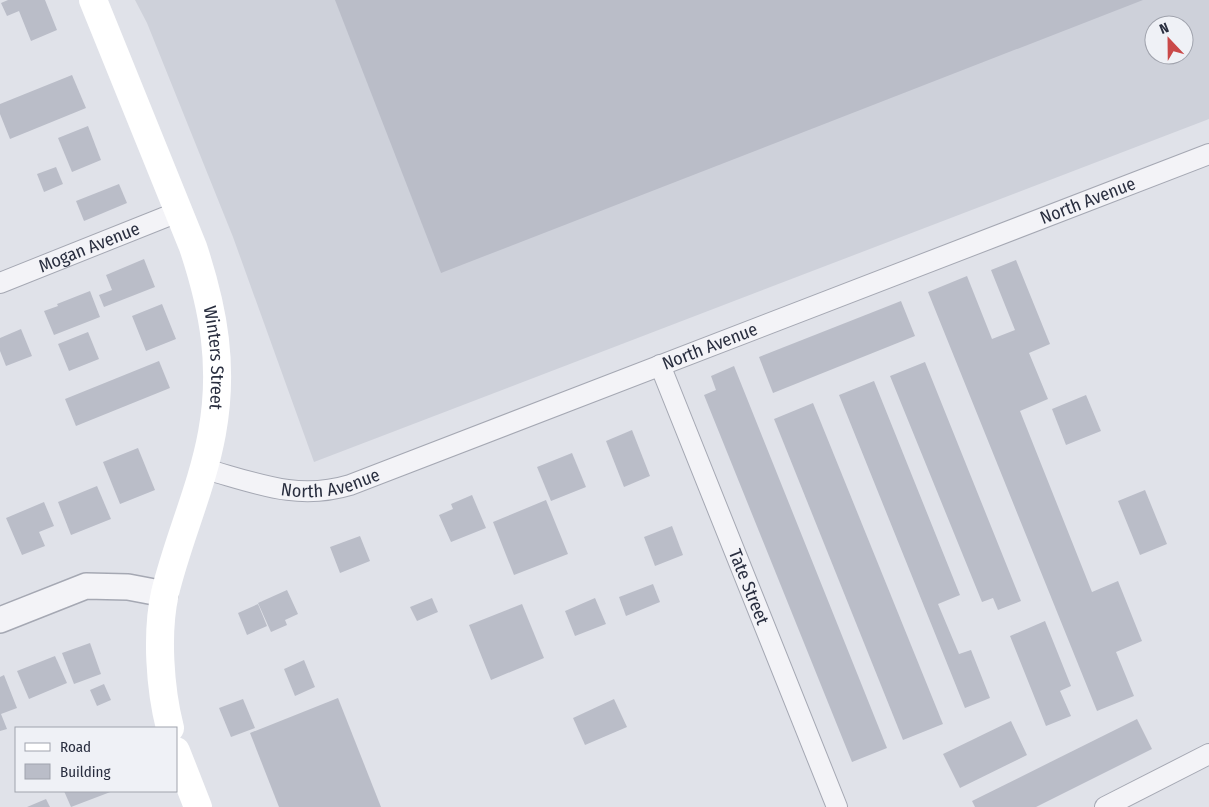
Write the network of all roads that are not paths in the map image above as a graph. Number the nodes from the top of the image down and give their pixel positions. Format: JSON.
{"nodes":[{"id":1,"x":93,"y":0,"type":"edge"},
{"id":2,"x":1209,"y":154,"type":"edge"},
{"id":3,"x":178,"y":212,"type":"junction"},
{"id":4,"x":0,"y":283,"type":"edge"},
{"id":5,"x":660,"y":365,"type":"junction"},
{"id":6,"x":205,"y":469,"type":"junction"},
{"id":7,"x":165,"y":594,"type":"junction"},
{"id":8,"x":0,"y":620,"type":"edge"},
{"id":9,"x":170,"y":727,"type":"edge"},
{"id":10,"x":1209,"y":754,"type":"edge"},
{"id":11,"x":178,"y":757,"type":"edge"},
{"id":12,"x":198,"y":807,"type":"edge"},
{"id":13,"x":837,"y":807,"type":"edge"},
{"id":14,"x":1105,"y":807,"type":"edge"}],
"edges":[{"from":1,"to":3,"type":"main road","name":"Winters Street"},
{"from":2,"to":5,"type":"street","name":"North Avenue"},
{"from":3,"to":4,"type":"street","name":"Mogan Avenue"},
{"from":3,"to":6,"type":"main road","name":"Winters Street"},
{"from":5,"to":6,"type":"street","name":"North Avenue"},
{"from":5,"to":13,"type":"street","name":"Tate Street"},
{"from":6,"to":7,"type":"main road","name":"Winters Street"},
{"from":7,"to":8,"type":"street"},
{"from":7,"to":9,"type":"main road","name":"Winters Street"},
{"from":10,"to":14,"type":"street"},
{"from":11,"to":12,"type":"main road"}]}
